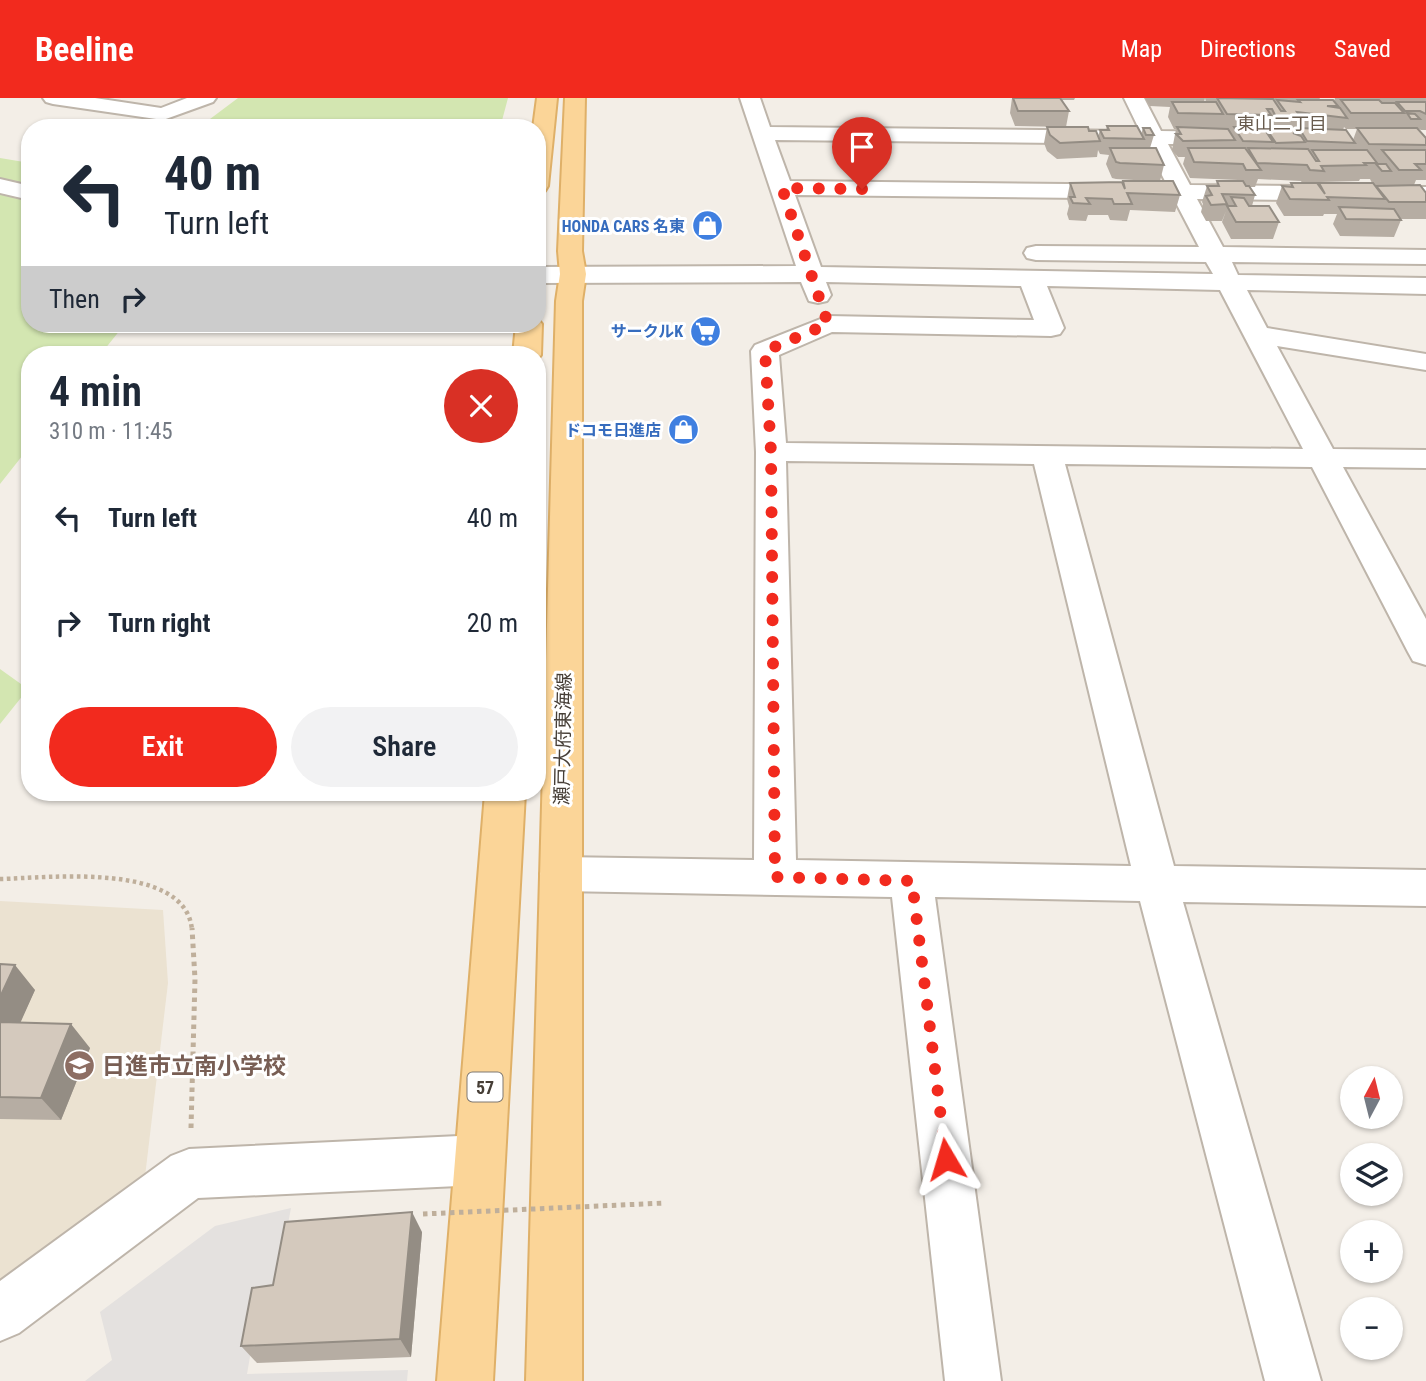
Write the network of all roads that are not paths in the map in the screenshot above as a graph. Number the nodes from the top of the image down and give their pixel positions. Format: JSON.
{"nodes":[{"id":1,"x":52,"y":98,"type":"edge"},
{"id":2,"x":206,"y":98,"type":"edge"},
{"id":3,"x":547,"y":98,"type":"edge"},
{"id":4,"x":575,"y":98,"type":"edge"},
{"id":5,"x":751,"y":98,"type":"edge"},
{"id":6,"x":1134,"y":98,"type":"edge"},
{"id":7,"x":545,"y":119,"type":"edge"},
{"id":8,"x":763,"y":134,"type":"junction"},
{"id":9,"x":1154,"y":137,"type":"junction"},
{"id":10,"x":1249,"y":138,"type":"edge"},
{"id":11,"x":0,"y":186,"type":"edge"},
{"id":12,"x":782,"y":188,"type":"junction"},
{"id":13,"x":21,"y":191,"type":"edge"},
{"id":14,"x":1183,"y":192,"type":"junction"},
{"id":15,"x":1426,"y":194,"type":"edge"},
{"id":16,"x":694,"y":251,"type":"dead end"},
{"id":17,"x":872,"y":252,"type":"dead end"},
{"id":18,"x":1009,"y":253,"type":"dead end"},
{"id":19,"x":1213,"y":254,"type":"junction"},
{"id":20,"x":1426,"y":257,"type":"edge"},
{"id":21,"x":565,"y":260,"type":"edge"},
{"id":22,"x":808,"y":262,"type":"junction"},
{"id":23,"x":1031,"y":279,"type":"junction"},
{"id":24,"x":1228,"y":284,"type":"junction"},
{"id":25,"x":1426,"y":286,"type":"edge"},
{"id":26,"x":828,"y":324,"type":"junction"},
{"id":27,"x":1256,"y":334,"type":"junction"},
{"id":28,"x":1426,"y":362,"type":"edge"},
{"id":29,"x":771,"y":452,"type":"junction"},
{"id":30,"x":1047,"y":455,"type":"junction"},
{"id":31,"x":1324,"y":458,"type":"junction"},
{"id":32,"x":1426,"y":459,"type":"edge"},
{"id":33,"x":1426,"y":652,"type":"edge"},
{"id":34,"x":504,"y":801,"type":"edge"},
{"id":35,"x":561,"y":874,"type":"junction"},
{"id":36,"x":775,"y":877,"type":"junction"},
{"id":37,"x":912,"y":881,"type":"junction"},
{"id":38,"x":1157,"y":884,"type":"junction"},
{"id":39,"x":1426,"y":888,"type":"edge"},
{"id":40,"x":480,"y":1160,"type":"junction"},
{"id":41,"x":0,"y":1314,"type":"edge"},
{"id":42,"x":465,"y":1381,"type":"edge"},
{"id":43,"x":554,"y":1381,"type":"edge"},
{"id":44,"x":973,"y":1381,"type":"edge"},
{"id":45,"x":1293,"y":1381,"type":"edge"}],
"edges":[{"from":1,"to":2,"type":"street"},
{"from":3,"to":7,"type":"main road"},
{"from":4,"to":21,"type":"main road","name":"瀬戸大府東海線"},
{"from":5,"to":8,"type":"street"},
{"from":6,"to":9,"type":"street"},
{"from":8,"to":9,"type":"street"},
{"from":8,"to":12,"type":"street"},
{"from":9,"to":10,"type":"street"},
{"from":9,"to":14,"type":"street"},
{"from":11,"to":13,"type":"street"},
{"from":12,"to":14,"type":"street"},
{"from":12,"to":22,"type":"street"},
{"from":14,"to":15,"type":"street"},
{"from":14,"to":19,"type":"street"},
{"from":16,"to":22,"type":"street"},
{"from":17,"to":22,"type":"street"},
{"from":18,"to":19,"type":"street"},
{"from":19,"to":20,"type":"street"},
{"from":19,"to":24,"type":"street"},
{"from":21,"to":22,"type":"street"},
{"from":21,"to":35,"type":"main road","name":"瀬戸大府東海線"},
{"from":22,"to":23,"type":"street"},
{"from":22,"to":26,"type":"street"},
{"from":23,"to":24,"type":"street"},
{"from":23,"to":26,"type":"street"},
{"from":24,"to":25,"type":"street"},
{"from":24,"to":27,"type":"street"},
{"from":26,"to":29,"type":"street"},
{"from":27,"to":28,"type":"street"},
{"from":27,"to":31,"type":"street"},
{"from":29,"to":30,"type":"street"},
{"from":29,"to":36,"type":"street"},
{"from":30,"to":31,"type":"street"},
{"from":30,"to":38,"type":"street"},
{"from":31,"to":32,"type":"street"},
{"from":31,"to":33,"type":"street"},
{"from":34,"to":40,"type":"main road","number":"57"},
{"from":35,"to":36,"type":"street"},
{"from":35,"to":43,"type":"main road","name":"瀬戸大府東海線"},
{"from":36,"to":37,"type":"street"},
{"from":37,"to":38,"type":"street"},
{"from":37,"to":44,"type":"street"},
{"from":38,"to":39,"type":"street"},
{"from":38,"to":45,"type":"street"},
{"from":40,"to":41,"type":"street"},
{"from":40,"to":42,"type":"main road","number":"57"}]}
